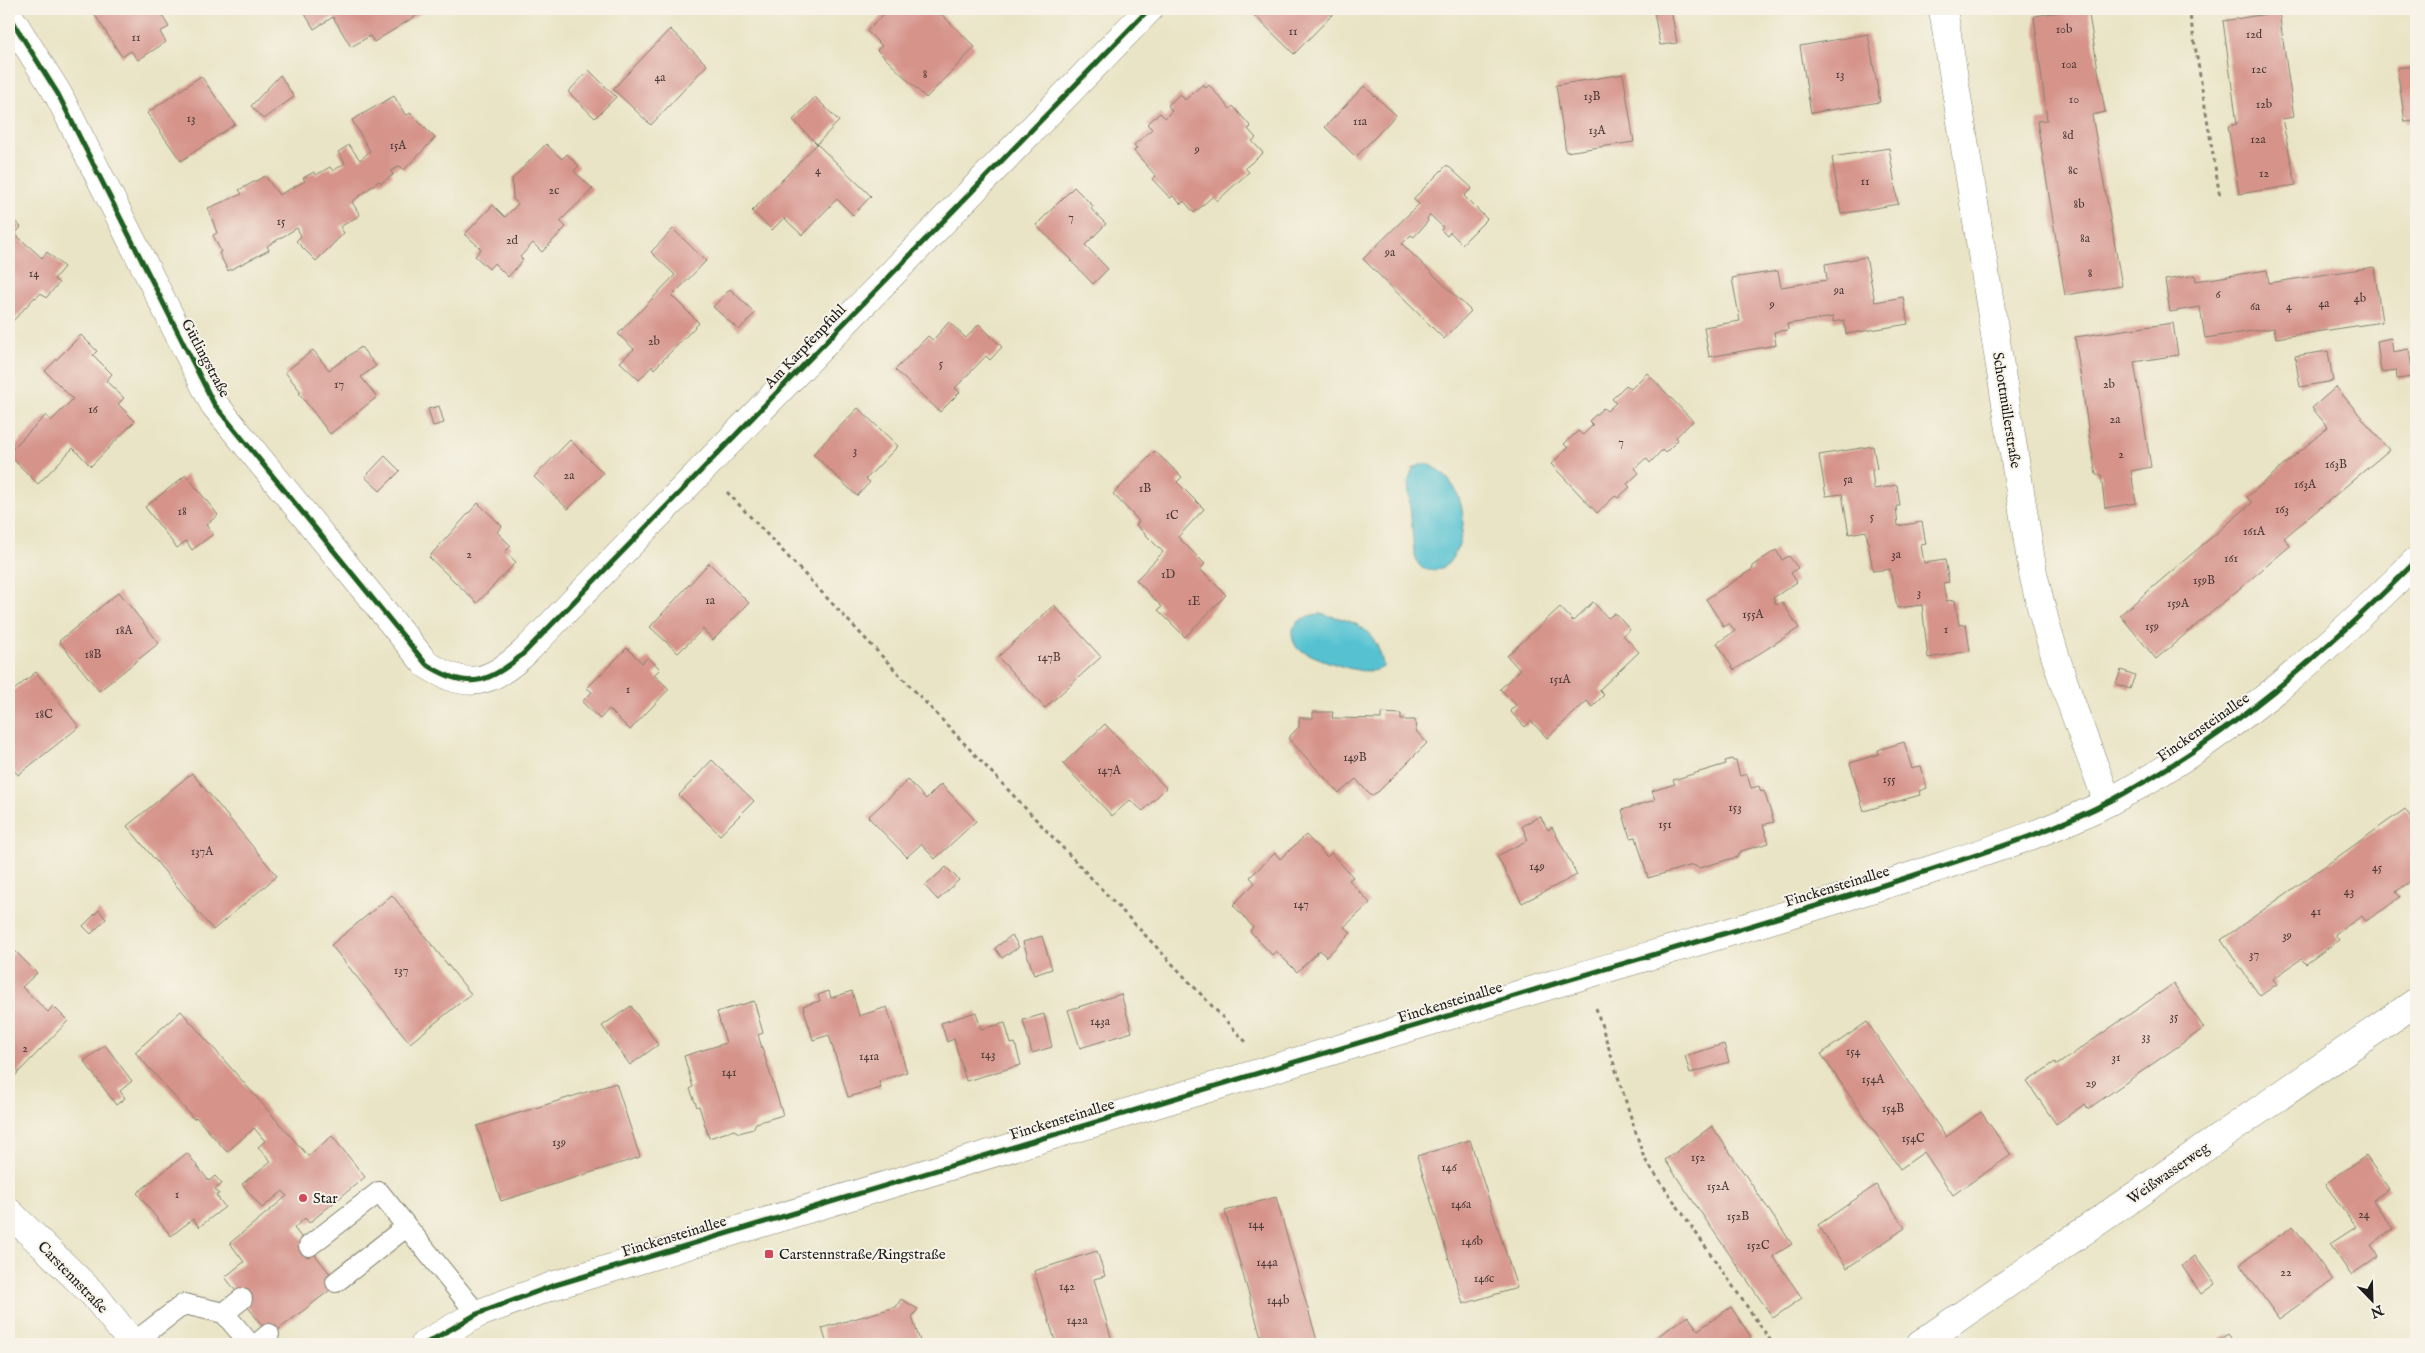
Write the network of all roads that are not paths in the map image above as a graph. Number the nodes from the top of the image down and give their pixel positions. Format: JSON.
{"nodes":[{"id":1,"x":1149,"y":9,"type":"edge"},
{"id":2,"x":1943,"y":9,"type":"edge"},
{"id":3,"x":9,"y":16,"type":"edge"},
{"id":4,"x":2416,"y":561,"type":"edge"},
{"id":5,"x":466,"y":682,"type":"joint"},
{"id":6,"x":2108,"y":802,"type":"junction"},
{"id":7,"x":2416,"y":1002,"type":"edge"},
{"id":8,"x":9,"y":1212,"type":"edge"},
{"id":9,"x":406,"y":1227,"type":"junction"},
{"id":10,"x":309,"y":1246,"type":"dead end"},
{"id":11,"x":336,"y":1282,"type":"dead end"},
{"id":12,"x":242,"y":1299,"type":"dead end"},
{"id":13,"x":224,"y":1313,"type":"junction"},
{"id":14,"x":477,"y":1314,"type":"junction"},
{"id":15,"x":133,"y":1344,"type":"edge"},
{"id":16,"x":250,"y":1344,"type":"edge"},
{"id":17,"x":425,"y":1344,"type":"edge"},
{"id":18,"x":1920,"y":1344,"type":"edge"}],
"edges":[{"from":1,"to":5,"type":"street","name":"Am Karpfenpfuhl"},
{"from":2,"to":6,"type":"street","name":"Schottmüllerstraße"},
{"from":3,"to":5,"type":"street","name":"Gütlingstraße"},
{"from":4,"to":6,"type":"street","name":"Finckensteinallee"},
{"from":6,"to":14,"type":"street","name":"Finckensteinallee"},
{"from":7,"to":18,"type":"street","name":"Weißwasserweg"},
{"from":8,"to":15,"type":"street","name":"Carstennstraße"},
{"from":9,"to":10,"type":"lane"},
{"from":9,"to":11,"type":"lane"},
{"from":9,"to":14,"type":"lane"},
{"from":12,"to":13,"type":"lane"},
{"from":13,"to":15,"type":"lane"},
{"from":13,"to":16,"type":"lane"},
{"from":14,"to":17,"type":"street","name":"Finckensteinallee"}]}
